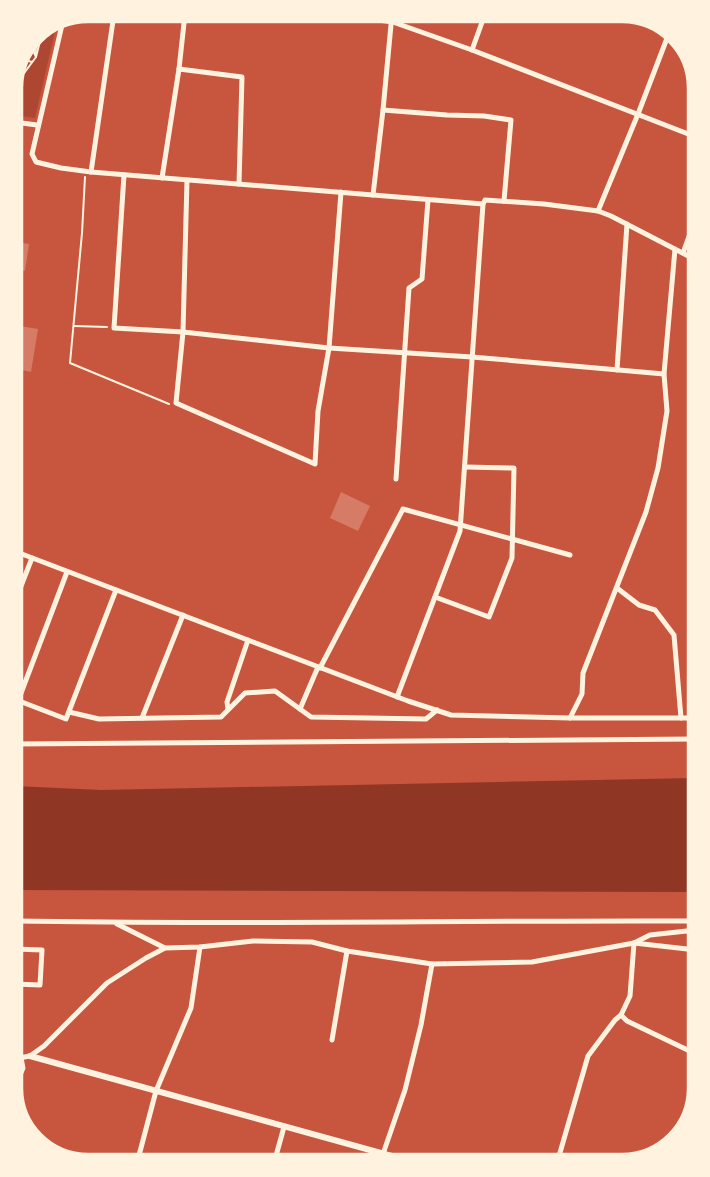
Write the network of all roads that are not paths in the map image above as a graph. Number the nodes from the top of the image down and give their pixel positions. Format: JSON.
{"nodes":[{"id":1,"x":113,"y":22,"type":"edge"},
{"id":2,"x":184,"y":22,"type":"edge"},
{"id":3,"x":391,"y":23,"type":"edge"},
{"id":4,"x":405,"y":23,"type":"edge"},
{"id":5,"x":482,"y":23,"type":"edge"},
{"id":6,"x":61,"y":29,"type":"edge"},
{"id":7,"x":666,"y":40,"type":"edge"},
{"id":8,"x":472,"y":50,"type":"junction"},
{"id":9,"x":179,"y":69,"type":"junction"},
{"id":10,"x":383,"y":110,"type":"junction"},
{"id":11,"x":638,"y":114,"type":"junction"},
{"id":12,"x":23,"y":123,"type":"edge"},
{"id":13,"x":37,"y":125,"type":"junction"},
{"id":14,"x":688,"y":134,"type":"edge"},
{"id":15,"x":88,"y":172,"type":"junction"},
{"id":16,"x":124,"y":175,"type":"junction"},
{"id":17,"x":162,"y":178,"type":"junction"},
{"id":18,"x":187,"y":180,"type":"junction"},
{"id":19,"x":239,"y":184,"type":"junction"},
{"id":20,"x":341,"y":192,"type":"junction"},
{"id":21,"x":373,"y":195,"type":"junction"},
{"id":22,"x":428,"y":200,"type":"junction"},
{"id":23,"x":504,"y":201,"type":"junction"},
{"id":24,"x":483,"y":204,"type":"junction"},
{"id":25,"x":598,"y":211,"type":"junction"},
{"id":26,"x":627,"y":224,"type":"junction"},
{"id":27,"x":688,"y":240,"type":"edge"},
{"id":28,"x":675,"y":249,"type":"junction"},
{"id":29,"x":683,"y":253,"type":"junction"},
{"id":30,"x":688,"y":256,"type":"edge"},
{"id":31,"x":184,"y":332,"type":"junction"},
{"id":32,"x":329,"y":348,"type":"junction"},
{"id":33,"x":404,"y":353,"type":"junction"},
{"id":34,"x":472,"y":357,"type":"junction"},
{"id":35,"x":617,"y":370,"type":"junction"},
{"id":36,"x":664,"y":374,"type":"junction"},
{"id":37,"x":465,"y":467,"type":"junction"},
{"id":38,"x":396,"y":479,"type":"dead end"},
{"id":39,"x":461,"y":525,"type":"junction"},
{"id":40,"x":512,"y":539,"type":"junction"},
{"id":41,"x":23,"y":554,"type":"edge"},
{"id":42,"x":570,"y":555,"type":"dead end"},
{"id":43,"x":32,"y":558,"type":"junction"},
{"id":44,"x":67,"y":572,"type":"junction"},
{"id":45,"x":23,"y":581,"type":"edge"},
{"id":46,"x":617,"y":588,"type":"junction"},
{"id":47,"x":116,"y":590,"type":"junction"},
{"id":48,"x":435,"y":597,"type":"junction"},
{"id":49,"x":183,"y":616,"type":"junction"},
{"id":50,"x":248,"y":640,"type":"junction"},
{"id":51,"x":319,"y":667,"type":"junction"},
{"id":52,"x":23,"y":682,"type":"edge"},
{"id":53,"x":397,"y":697,"type":"junction"},
{"id":54,"x":23,"y":703,"type":"edge"},
{"id":55,"x":300,"y":709,"type":"junction"},
{"id":56,"x":228,"y":710,"type":"junction"},
{"id":57,"x":437,"y":710,"type":"junction"},
{"id":58,"x":68,"y":712,"type":"junction"},
{"id":59,"x":142,"y":718,"type":"junction"},
{"id":60,"x":570,"y":718,"type":"junction"},
{"id":61,"x":681,"y":718,"type":"junction"},
{"id":62,"x":688,"y":718,"type":"edge"},
{"id":63,"x":688,"y":739,"type":"edge"},
{"id":64,"x":23,"y":744,"type":"edge"},
{"id":65,"x":23,"y":921,"type":"edge"},
{"id":66,"x":688,"y":921,"type":"edge"},
{"id":67,"x":114,"y":923,"type":"junction"},
{"id":68,"x":688,"y":931,"type":"edge"},
{"id":69,"x":634,"y":943,"type":"junction"},
{"id":70,"x":200,"y":947,"type":"junction"},
{"id":71,"x":165,"y":948,"type":"junction"},
{"id":72,"x":23,"y":949,"type":"edge"},
{"id":73,"x":688,"y":949,"type":"edge"},
{"id":74,"x":346,"y":951,"type":"junction"},
{"id":75,"x":432,"y":964,"type":"junction"},
{"id":76,"x":23,"y":984,"type":"edge"},
{"id":77,"x":621,"y":1015,"type":"junction"},
{"id":78,"x":332,"y":1040,"type":"dead end"},
{"id":79,"x":688,"y":1050,"type":"edge"},
{"id":80,"x":30,"y":1056,"type":"junction"},
{"id":81,"x":23,"y":1058,"type":"edge"},
{"id":82,"x":156,"y":1091,"type":"junction"},
{"id":83,"x":284,"y":1127,"type":"junction"},
{"id":84,"x":139,"y":1154,"type":"edge"},
{"id":85,"x":276,"y":1154,"type":"edge"},
{"id":86,"x":383,"y":1154,"type":"joint"},
{"id":87,"x":560,"y":1154,"type":"edge"}],
"edges":[{"from":1,"to":15,"type":"street"},
{"from":2,"to":9,"type":"street"},
{"from":3,"to":10,"type":"street"},
{"from":4,"to":8,"type":"street"},
{"from":5,"to":8,"type":"street"},
{"from":6,"to":13,"type":"street"},
{"from":7,"to":11,"type":"street"},
{"from":8,"to":11,"type":"street"},
{"from":9,"to":17,"type":"street"},
{"from":9,"to":19,"type":"street"},
{"from":10,"to":21,"type":"street"},
{"from":10,"to":23,"type":"street"},
{"from":11,"to":14,"type":"street"},
{"from":11,"to":25,"type":"street"},
{"from":12,"to":13,"type":"street"},
{"from":13,"to":15,"type":"street"},
{"from":15,"to":16,"type":"street"},
{"from":16,"to":17,"type":"street"},
{"from":16,"to":31,"type":"street"},
{"from":17,"to":18,"type":"street"},
{"from":18,"to":19,"type":"street"},
{"from":18,"to":31,"type":"street"},
{"from":19,"to":20,"type":"street"},
{"from":20,"to":21,"type":"street"},
{"from":20,"to":32,"type":"street"},
{"from":21,"to":22,"type":"street"},
{"from":22,"to":24,"type":"street"},
{"from":22,"to":33,"type":"street"},
{"from":23,"to":24,"type":"street"},
{"from":23,"to":25,"type":"street"},
{"from":24,"to":34,"type":"street"},
{"from":25,"to":26,"type":"street"},
{"from":26,"to":28,"type":"street"},
{"from":26,"to":35,"type":"street"},
{"from":27,"to":29,"type":"street"},
{"from":28,"to":29,"type":"street"},
{"from":28,"to":36,"type":"street"},
{"from":29,"to":30,"type":"street"},
{"from":31,"to":32,"type":"street"},
{"from":31,"to":32,"type":"street"},
{"from":32,"to":33,"type":"street"},
{"from":33,"to":34,"type":"street"},
{"from":33,"to":38,"type":"street"},
{"from":34,"to":35,"type":"street"},
{"from":34,"to":37,"type":"street"},
{"from":35,"to":36,"type":"street"},
{"from":36,"to":46,"type":"street"},
{"from":37,"to":39,"type":"street"},
{"from":37,"to":40,"type":"street"},
{"from":39,"to":40,"type":"street"},
{"from":39,"to":48,"type":"street"},
{"from":39,"to":51,"type":"street"},
{"from":40,"to":42,"type":"street"},
{"from":40,"to":48,"type":"street"},
{"from":41,"to":43,"type":"street"},
{"from":43,"to":44,"type":"street"},
{"from":43,"to":45,"type":"street"},
{"from":44,"to":47,"type":"street"},
{"from":44,"to":52,"type":"street"},
{"from":46,"to":60,"type":"street"},
{"from":46,"to":61,"type":"street"},
{"from":47,"to":49,"type":"street"},
{"from":47,"to":58,"type":"street"},
{"from":48,"to":53,"type":"street"},
{"from":49,"to":50,"type":"street"},
{"from":49,"to":59,"type":"street"},
{"from":50,"to":51,"type":"street"},
{"from":50,"to":56,"type":"street"},
{"from":51,"to":53,"type":"street"},
{"from":51,"to":55,"type":"street"},
{"from":53,"to":57,"type":"street"},
{"from":54,"to":58,"type":"street"},
{"from":55,"to":56,"type":"street"},
{"from":55,"to":57,"type":"street"},
{"from":56,"to":59,"type":"street"},
{"from":57,"to":60,"type":"street"},
{"from":58,"to":59,"type":"street"},
{"from":60,"to":61,"type":"street"},
{"from":61,"to":62,"type":"street"},
{"from":63,"to":64,"type":"street"},
{"from":65,"to":67,"type":"street"},
{"from":66,"to":67,"type":"street"},
{"from":67,"to":71,"type":"street"},
{"from":68,"to":69,"type":"street"},
{"from":69,"to":73,"type":"street"},
{"from":69,"to":75,"type":"street"},
{"from":69,"to":77,"type":"street"},
{"from":70,"to":71,"type":"street"},
{"from":70,"to":74,"type":"street"},
{"from":70,"to":82,"type":"street"},
{"from":71,"to":80,"type":"street"},
{"from":72,"to":76,"type":"street"},
{"from":74,"to":75,"type":"street"},
{"from":74,"to":78,"type":"street"},
{"from":75,"to":86,"type":"street"},
{"from":77,"to":79,"type":"street"},
{"from":77,"to":87,"type":"street"},
{"from":80,"to":81,"type":"street"},
{"from":80,"to":82,"type":"street"},
{"from":82,"to":83,"type":"street"},
{"from":82,"to":84,"type":"street"},
{"from":83,"to":85,"type":"street"},
{"from":83,"to":86,"type":"street"}]}
